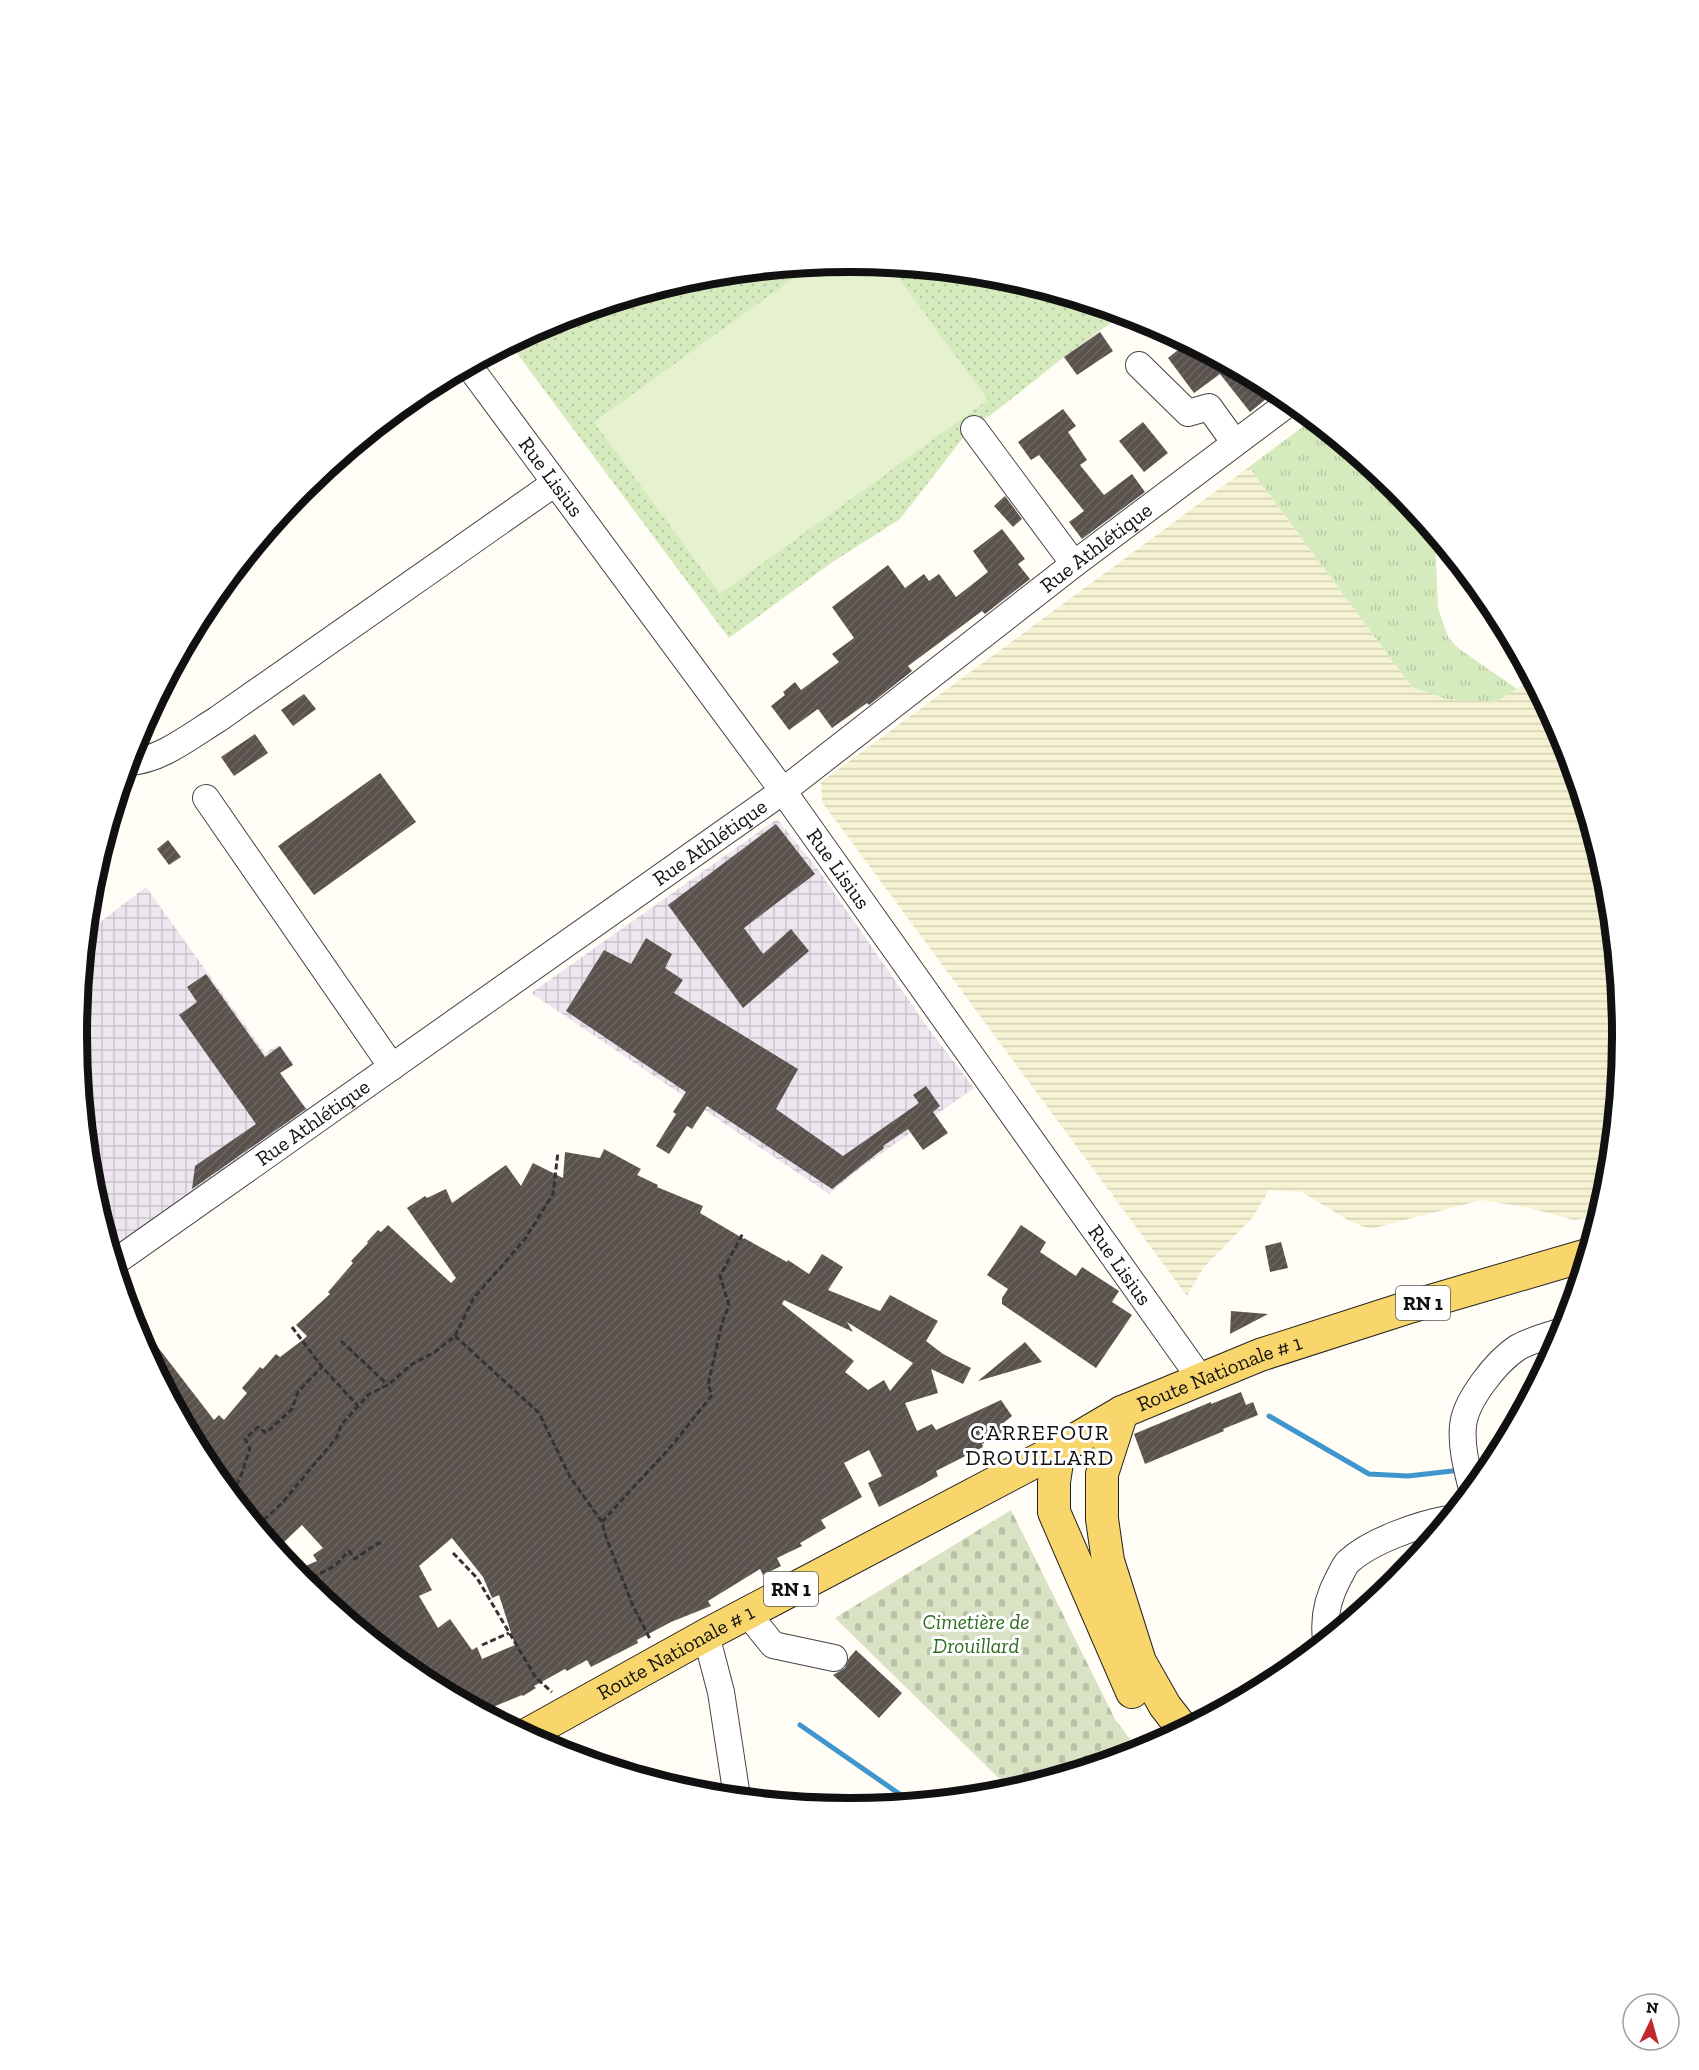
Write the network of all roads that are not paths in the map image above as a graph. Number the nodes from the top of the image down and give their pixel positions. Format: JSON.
{"nodes":[{"id":1,"x":1139,"y":365,"type":"dead end"},
{"id":2,"x":473,"y":372,"type":"edge"},
{"id":3,"x":1282,"y":408,"type":"edge"},
{"id":4,"x":974,"y":429,"type":"dead end"},
{"id":5,"x":1234,"y":443,"type":"junction"},
{"id":6,"x":555,"y":483,"type":"junction"},
{"id":7,"x":1074,"y":564,"type":"junction"},
{"id":8,"x":138,"y":762,"type":"edge"},
{"id":9,"x":783,"y":791,"type":"junction"},
{"id":10,"x":206,"y":798,"type":"dead end"},
{"id":11,"x":392,"y":1067,"type":"junction"},
{"id":12,"x":1579,"y":1257,"type":"edge"},
{"id":13,"x":121,"y":1259,"type":"edge"},
{"id":14,"x":1550,"y":1335,"type":"edge"},
{"id":15,"x":1204,"y":1377,"type":"junction"},
{"id":16,"x":1122,"y":1412,"type":"junction"},
{"id":17,"x":1059,"y":1449,"type":"junction"},
{"id":18,"x":1469,"y":1478,"type":"edge"},
{"id":19,"x":1436,"y":1521,"type":"edge"},
{"id":20,"x":747,"y":1613,"type":"junction"},
{"id":21,"x":1325,"y":1631,"type":"edge"},
{"id":22,"x":705,"y":1635,"type":"junction"},
{"id":23,"x":834,"y":1658,"type":"dead end"},
{"id":24,"x":1178,"y":1723,"type":"edge"},
{"id":25,"x":536,"y":1729,"type":"edge"},
{"id":26,"x":1160,"y":1731,"type":"edge"},
{"id":27,"x":736,"y":1789,"type":"edge"}],
"edges":[{"from":1,"to":5,"type":"street"},
{"from":2,"to":6,"type":"street","name":"Rue Lisius"},
{"from":3,"to":5,"type":"street","name":"Rue Athlétique"},
{"from":4,"to":7,"type":"street"},
{"from":5,"to":7,"type":"street","name":"Rue Athlétique"},
{"from":6,"to":8,"type":"street"},
{"from":6,"to":9,"type":"street","name":"Rue Lisius"},
{"from":7,"to":9,"type":"street","name":"Rue Athlétique"},
{"from":9,"to":11,"type":"street","name":"Rue Athlétique"},
{"from":9,"to":15,"type":"street","name":"Rue Lisius"},
{"from":10,"to":11,"type":"street"},
{"from":11,"to":13,"type":"street","name":"Rue Athlétique"},
{"from":12,"to":15,"type":"main road","name":"Route Nationale # 1","number":"RN 1"},
{"from":14,"to":18,"type":"street"},
{"from":15,"to":16,"type":"main road","name":"Route Nationale # 1","number":"RN 1"},
{"from":16,"to":17,"type":"main road","name":"Route Nationale # 1","number":"RN 1"},
{"from":16,"to":24,"type":"main road"},
{"from":17,"to":20,"type":"main road","name":"Route Nationale # 1","number":"RN 1"},
{"from":17,"to":26,"type":"main road"},
{"from":19,"to":21,"type":"street"},
{"from":20,"to":22,"type":"main road","name":"Route Nationale # 1","number":"RN 1"},
{"from":20,"to":23,"type":"street"},
{"from":22,"to":25,"type":"main road","name":"Route Nationale # 1","number":"RN 1"},
{"from":22,"to":27,"type":"street"}]}
